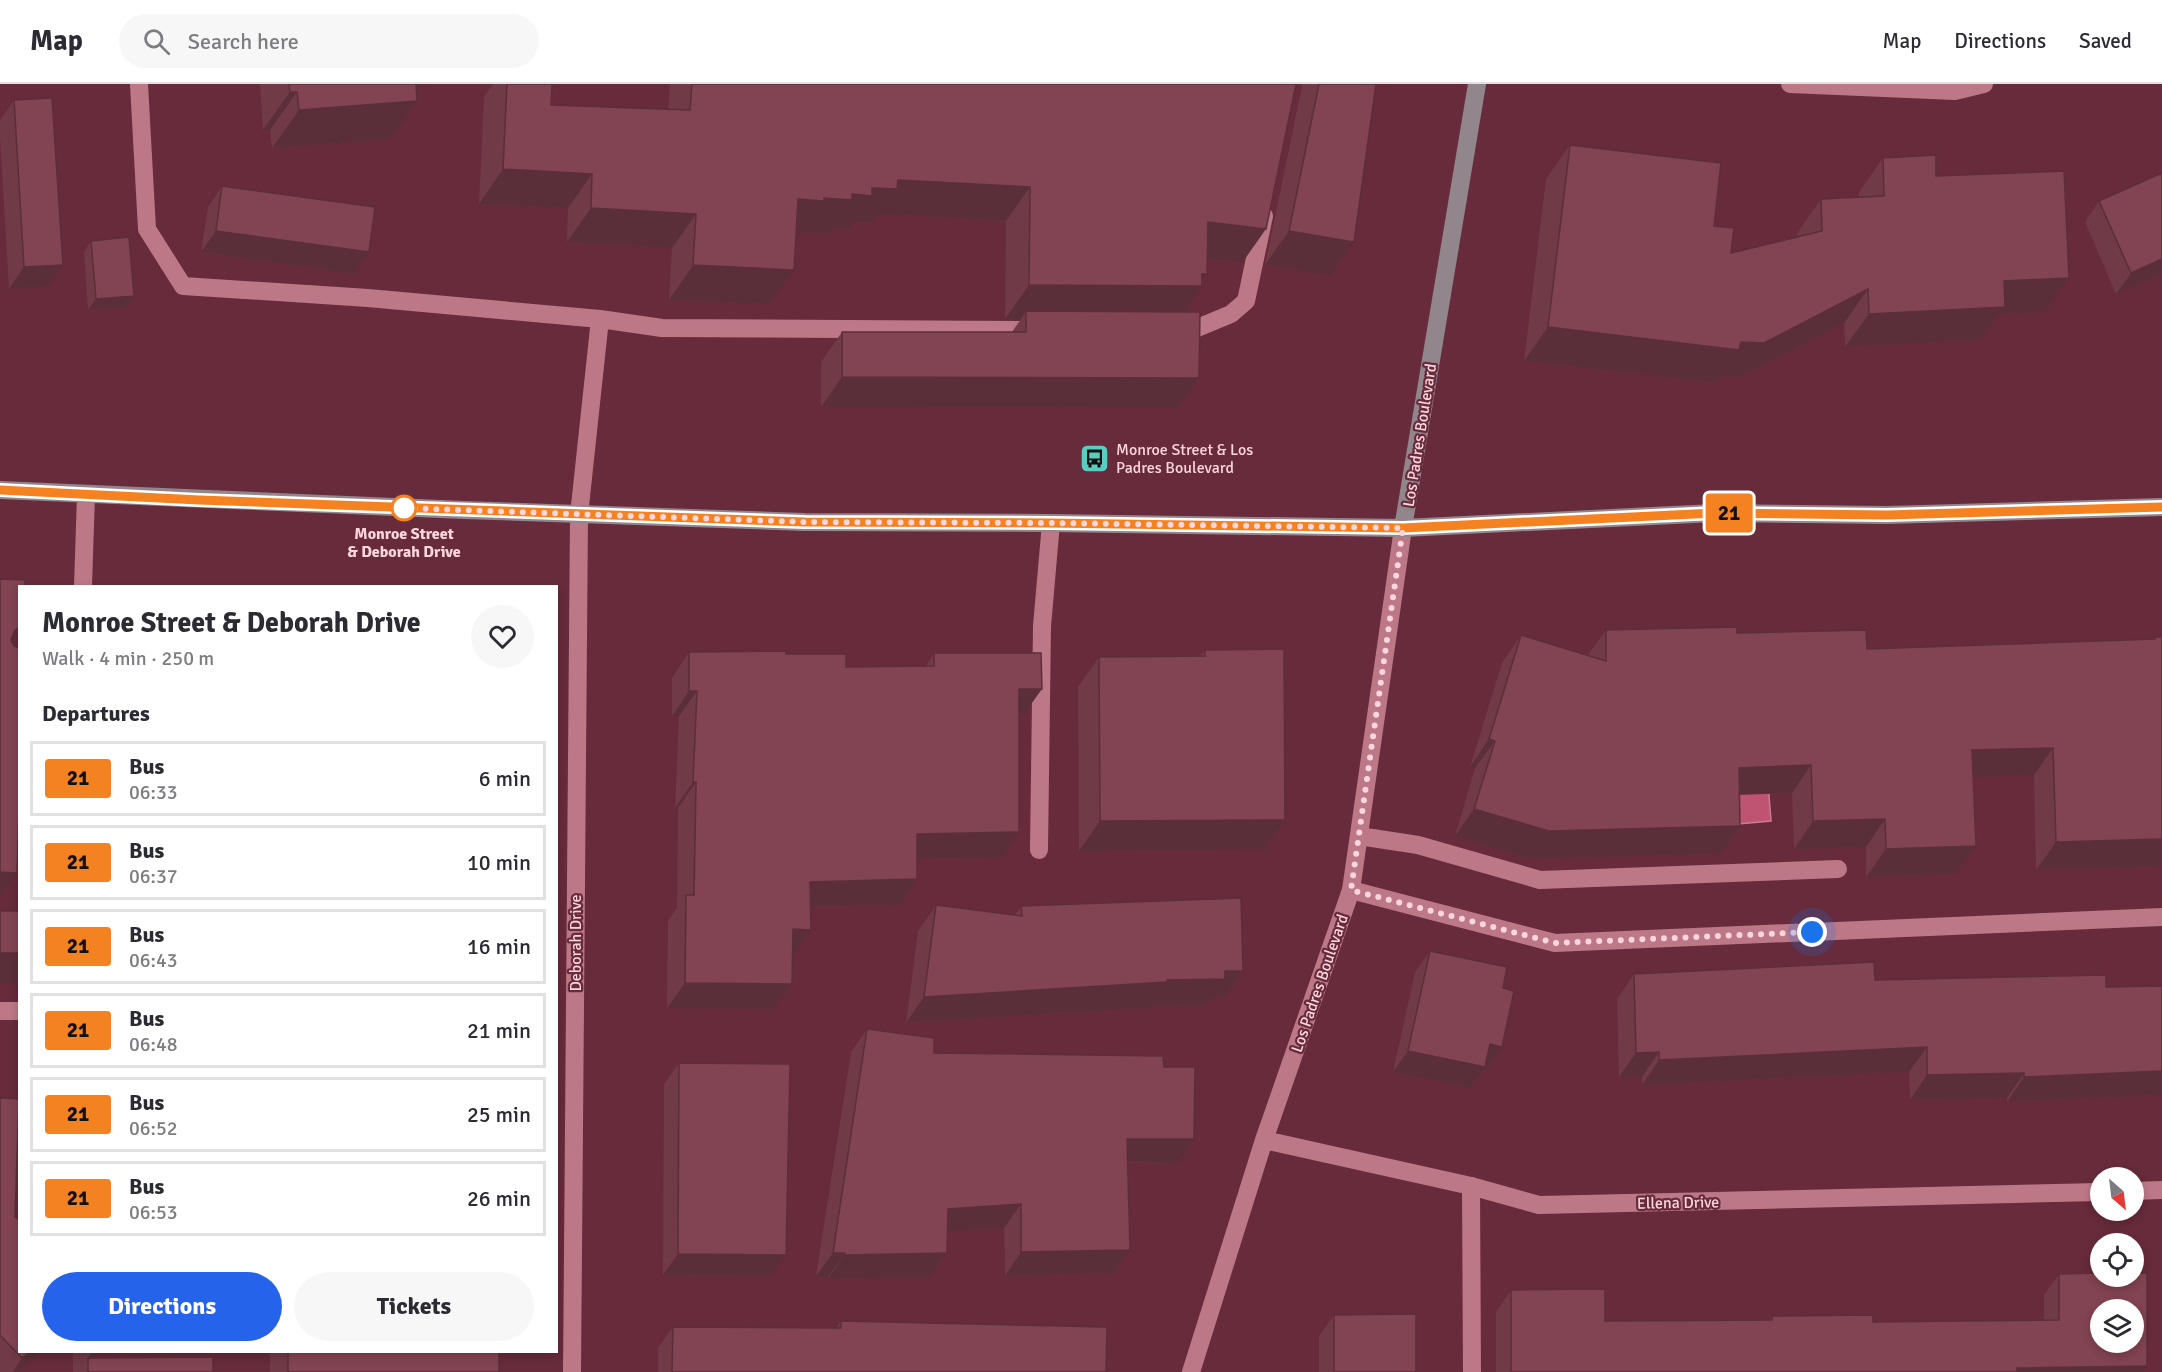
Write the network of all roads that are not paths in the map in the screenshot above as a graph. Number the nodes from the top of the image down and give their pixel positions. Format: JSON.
{"nodes":[{"id":1,"x":139,"y":84,"type":"edge"},
{"id":2,"x":1477,"y":84,"type":"edge"},
{"id":3,"x":1790,"y":84,"type":"edge"},
{"id":4,"x":1984,"y":84,"type":"edge"},
{"id":5,"x":1269,"y":196,"type":"edge"},
{"id":6,"x":600,"y":319,"type":"junction"},
{"id":7,"x":1058,"y":330,"type":"edge"},
{"id":8,"x":1154,"y":330,"type":"edge"},
{"id":9,"x":0,"y":490,"type":"edge"},
{"id":10,"x":86,"y":495,"type":"junction"},
{"id":11,"x":2162,"y":507,"type":"edge"},
{"id":12,"x":579,"y":515,"type":"junction"},
{"id":13,"x":1051,"y":523,"type":"junction"},
{"id":14,"x":1403,"y":528,"type":"junction"},
{"id":15,"x":83,"y":585,"type":"edge"},
{"id":16,"x":1359,"y":836,"type":"junction"},
{"id":17,"x":1039,"y":850,"type":"dead end"},
{"id":18,"x":1838,"y":869,"type":"dead end"},
{"id":19,"x":1351,"y":890,"type":"junction"},
{"id":20,"x":2162,"y":916,"type":"edge"},
{"id":21,"x":0,"y":1011,"type":"edge"},
{"id":22,"x":18,"y":1011,"type":"edge"},
{"id":23,"x":1264,"y":1140,"type":"junction"},
{"id":24,"x":1471,"y":1186,"type":"junction"},
{"id":25,"x":2162,"y":1190,"type":"edge"},
{"id":26,"x":2144,"y":1191,"type":"edge"},
{"id":27,"x":2090,"y":1192,"type":"edge"},
{"id":28,"x":572,"y":1372,"type":"edge"},
{"id":29,"x":1191,"y":1372,"type":"edge"},
{"id":30,"x":1472,"y":1372,"type":"edge"}],
"edges":[{"from":1,"to":6,"type":"street"},
{"from":2,"to":14,"type":"main road","name":"Los Padres Boulevard"},
{"from":3,"to":4,"type":"street"},
{"from":5,"to":8,"type":"street"},
{"from":6,"to":7,"type":"street"},
{"from":6,"to":12,"type":"street","name":"Deborah Drive"},
{"from":9,"to":10,"type":"main road"},
{"from":10,"to":12,"type":"main road"},
{"from":10,"to":15,"type":"street"},
{"from":11,"to":14,"type":"main road"},
{"from":12,"to":13,"type":"main road"},
{"from":12,"to":28,"type":"street","name":"Deborah Drive"},
{"from":13,"to":14,"type":"main road"},
{"from":13,"to":17,"type":"street"},
{"from":14,"to":16,"type":"street","name":"Los Padres Boulevard"},
{"from":16,"to":18,"type":"street"},
{"from":16,"to":19,"type":"street","name":"Los Padres Boulevard"},
{"from":19,"to":20,"type":"street"},
{"from":19,"to":23,"type":"street","name":"Los Padres Boulevard"},
{"from":21,"to":22,"type":"street"},
{"from":23,"to":24,"type":"street","name":"Ellena Drive"},
{"from":23,"to":29,"type":"street","name":"Los Padres Boulevard"},
{"from":24,"to":27,"type":"street","name":"Ellena Drive"},
{"from":24,"to":30,"type":"street"},
{"from":25,"to":26,"type":"street"}]}
